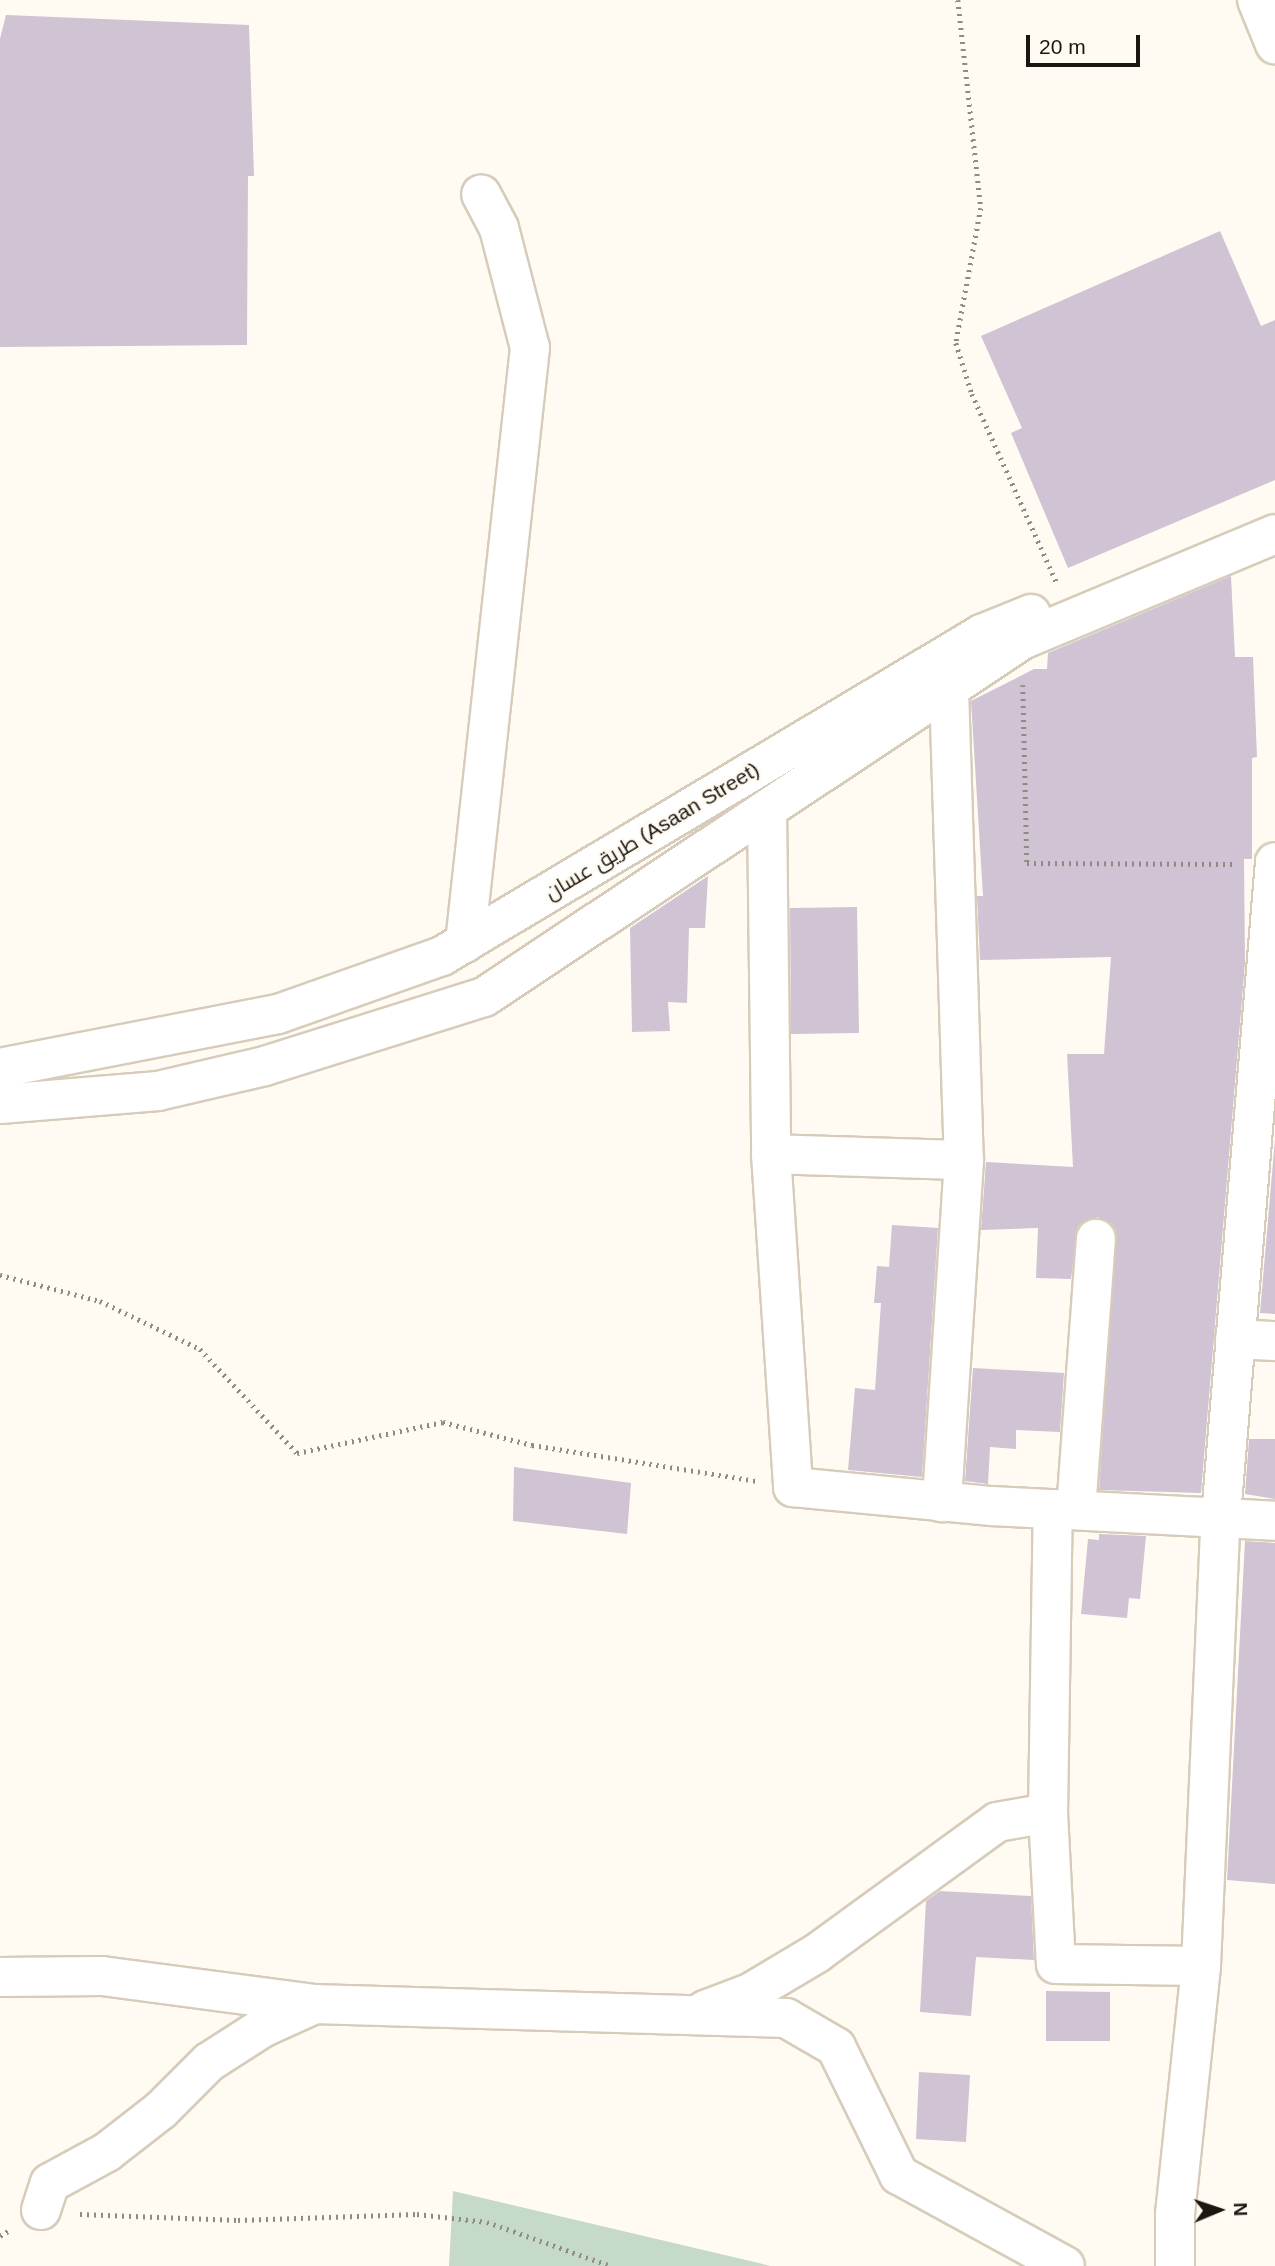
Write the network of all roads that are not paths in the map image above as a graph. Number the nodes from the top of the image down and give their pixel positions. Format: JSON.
{"nodes":[{"id":1,"x":1256,"y":0,"type":"edge"},
{"id":2,"x":1275,"y":44,"type":"edge"},
{"id":3,"x":481,"y":194,"type":"dead end"},
{"id":4,"x":1275,"y":511,"type":"edge"},
{"id":5,"x":1275,"y":534,"type":"edge"},
{"id":6,"x":949,"y":689,"type":"junction"},
{"id":7,"x":767,"y":810,"type":"junction"},
{"id":8,"x":1275,"y":863,"type":"edge"},
{"id":9,"x":466,"y":943,"type":"junction"},
{"id":10,"x":0,"y":1068,"type":"edge"},
{"id":11,"x":0,"y":1104,"type":"edge"},
{"id":12,"x":771,"y":1154,"type":"junction"},
{"id":13,"x":964,"y":1160,"type":"junction"},
{"id":14,"x":1096,"y":1239,"type":"dead end"},
{"id":15,"x":1236,"y":1339,"type":"junction"},
{"id":16,"x":1275,"y":1340,"type":"edge"},
{"id":17,"x":942,"y":1502,"type":"junction"},
{"id":18,"x":1064,"y":1509,"type":"junction"},
{"id":19,"x":1221,"y":1516,"type":"junction"},
{"id":20,"x":1275,"y":1521,"type":"edge"},
{"id":21,"x":1048,"y":1813,"type":"junction"},
{"id":22,"x":1201,"y":1966,"type":"junction"},
{"id":23,"x":0,"y":1977,"type":"edge"},
{"id":24,"x":315,"y":2004,"type":"junction"},
{"id":25,"x":690,"y":2016,"type":"junction"},
{"id":26,"x":41,"y":2210,"type":"road end"},
{"id":27,"x":1065,"y":2266,"type":"edge"},
{"id":28,"x":1175,"y":2266,"type":"edge"}],
"edges":[{"from":1,"to":2,"type":"street"},
{"from":3,"to":9,"type":"street"},
{"from":4,"to":9,"type":"street","name":"طريق عسان (Asaan Street)"},
{"from":5,"to":6,"type":"street"},
{"from":6,"to":7,"type":"street"},
{"from":6,"to":13,"type":"street"},
{"from":7,"to":11,"type":"street"},
{"from":7,"to":12,"type":"street"},
{"from":8,"to":15,"type":"street"},
{"from":9,"to":10,"type":"street","name":"طريق عسان (Asaan Street)"},
{"from":12,"to":13,"type":"street"},
{"from":12,"to":17,"type":"street"},
{"from":13,"to":17,"type":"street"},
{"from":14,"to":18,"type":"street"},
{"from":15,"to":16,"type":"street"},
{"from":15,"to":19,"type":"street"},
{"from":17,"to":18,"type":"street"},
{"from":18,"to":19,"type":"street"},
{"from":18,"to":21,"type":"street"},
{"from":19,"to":20,"type":"street"},
{"from":19,"to":22,"type":"street"},
{"from":21,"to":22,"type":"street"},
{"from":21,"to":25,"type":"street"},
{"from":22,"to":28,"type":"street"},
{"from":23,"to":24,"type":"street"},
{"from":24,"to":25,"type":"street"},
{"from":24,"to":26,"type":"street"},
{"from":25,"to":27,"type":"street"}]}
